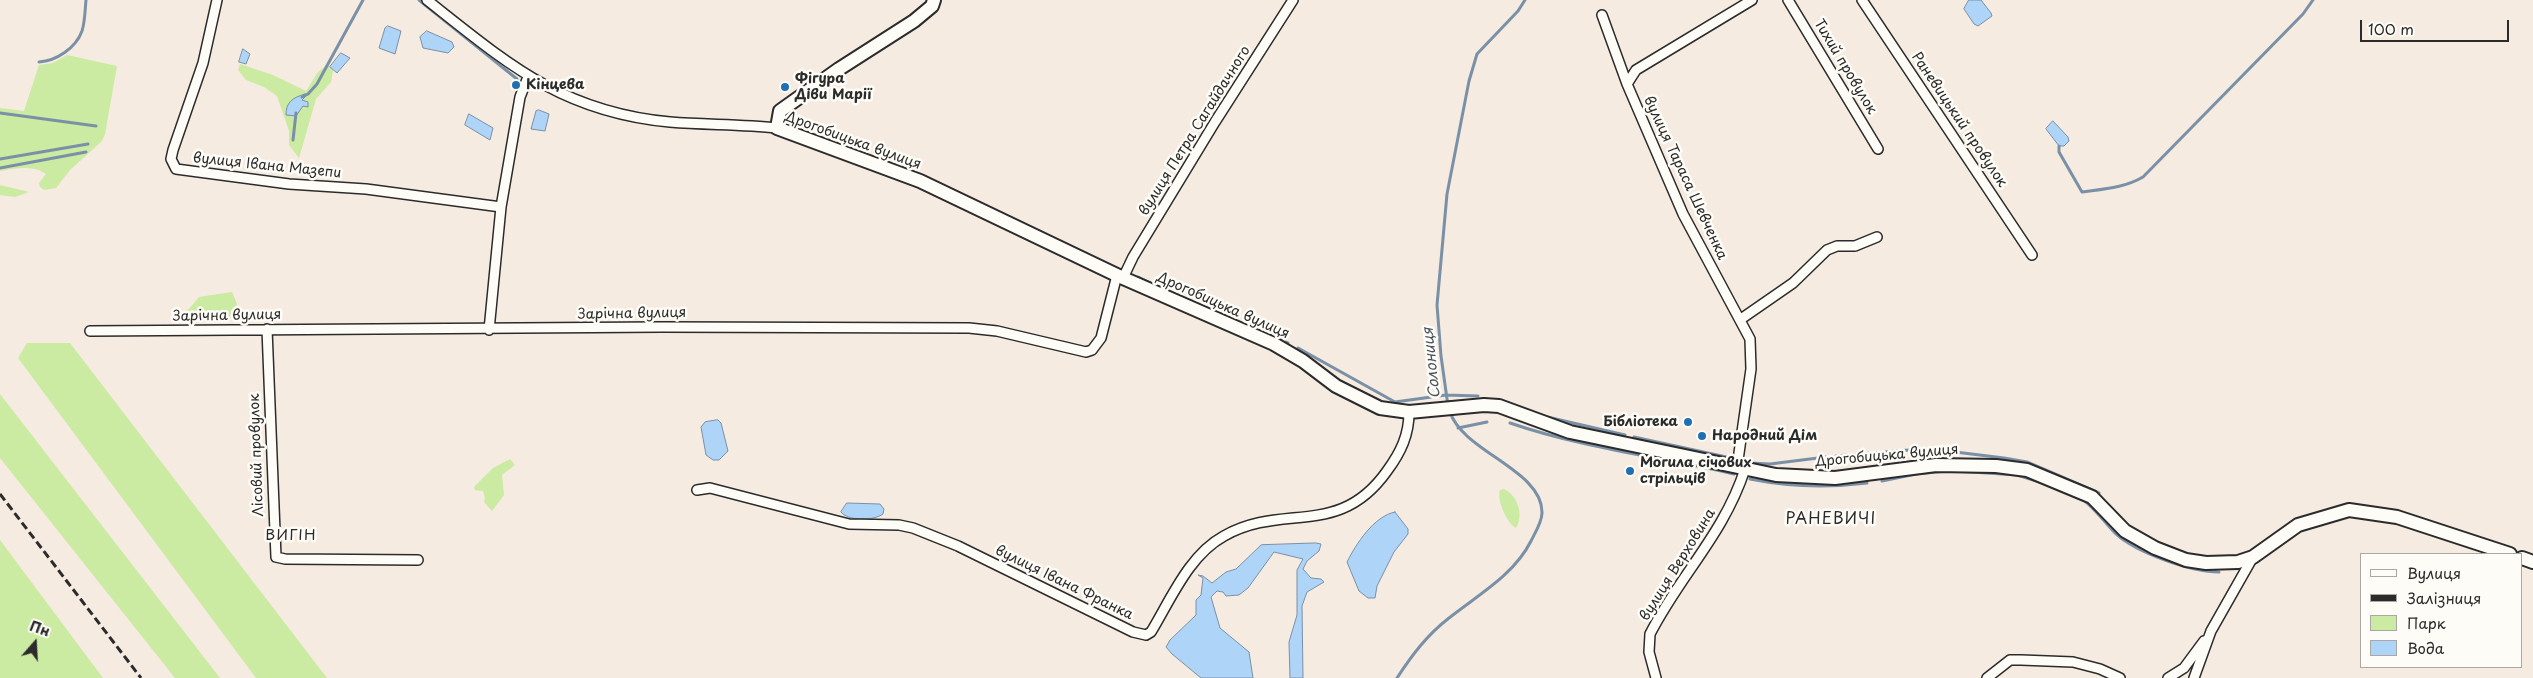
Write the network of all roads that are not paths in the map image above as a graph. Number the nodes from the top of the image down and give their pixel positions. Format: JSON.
{"nodes":[{"id":1,"x":217,"y":0,"type":"edge"},
{"id":2,"x":427,"y":0,"type":"edge"},
{"id":3,"x":1293,"y":0,"type":"edge"},
{"id":4,"x":1752,"y":0,"type":"edge"},
{"id":5,"x":1788,"y":0,"type":"edge"},
{"id":6,"x":1862,"y":0,"type":"edge"},
{"id":7,"x":935,"y":2,"type":"edge"},
{"id":8,"x":1602,"y":15,"type":"dead end"},
{"id":9,"x":528,"y":77,"type":"junction"},
{"id":10,"x":1626,"y":84,"type":"junction"},
{"id":11,"x":777,"y":128,"type":"junction"},
{"id":12,"x":1878,"y":149,"type":"dead end"},
{"id":13,"x":502,"y":207,"type":"junction"},
{"id":14,"x":1878,"y":237,"type":"dead end"},
{"id":15,"x":2032,"y":255,"type":"dead end"},
{"id":16,"x":1120,"y":277,"type":"junction"},
{"id":17,"x":1741,"y":319,"type":"junction"},
{"id":18,"x":267,"y":329,"type":"junction"},
{"id":19,"x":489,"y":330,"type":"junction"},
{"id":20,"x":90,"y":331,"type":"dead end"},
{"id":21,"x":1409,"y":412,"type":"junction"},
{"id":22,"x":1741,"y":468,"type":"junction"},
{"id":23,"x":697,"y":490,"type":"dead end"},
{"id":24,"x":2507,"y":553,"type":"edge"},
{"id":25,"x":2253,"y":557,"type":"junction"},
{"id":26,"x":418,"y":560,"type":"dead end"},
{"id":27,"x":2211,"y":631,"type":"junction"},
{"id":28,"x":1656,"y":678,"type":"edge"},
{"id":29,"x":1987,"y":678,"type":"edge"},
{"id":30,"x":2120,"y":678,"type":"edge"},
{"id":31,"x":2168,"y":678,"type":"edge"},
{"id":32,"x":2194,"y":678,"type":"edge"}],
"edges":[{"from":1,"to":13,"type":"street","name":"вулиця Івана Мазепи"},
{"from":2,"to":9,"type":"street","name":"Дрогобицька вулиця"},
{"from":3,"to":16,"type":"street","name":"вулиця Петра Сагайдачного"},
{"from":4,"to":10,"type":"street"},
{"from":5,"to":12,"type":"street","name":"Тихий провулок"},
{"from":6,"to":15,"type":"street","name":"Раневицький провулок"},
{"from":7,"to":11,"type":"street"},
{"from":8,"to":10,"type":"street","name":"вулиця Тараса Шевченка"},
{"from":9,"to":11,"type":"street","name":"Дрогобицька вулиця"},
{"from":9,"to":13,"type":"street"},
{"from":10,"to":17,"type":"street","name":"вулиця Тараса Шевченка"},
{"from":11,"to":16,"type":"street","name":"Дрогобицька вулиця"},
{"from":13,"to":19,"type":"street"},
{"from":14,"to":17,"type":"street"},
{"from":16,"to":19,"type":"street","name":"Зарічна вулиця"},
{"from":16,"to":21,"type":"street","name":"Дрогобицька вулиця"},
{"from":17,"to":22,"type":"street","name":"вулиця Тараса Шевченка"},
{"from":18,"to":19,"type":"street","name":"Зарічна вулиця"},
{"from":18,"to":20,"type":"street","name":"Зарічна вулиця"},
{"from":18,"to":26,"type":"street","name":"Лісовий провулок"},
{"from":21,"to":22,"type":"street","name":"Дрогобицька вулиця"},
{"from":21,"to":23,"type":"street","name":"вулиця Івана Франка"},
{"from":22,"to":25,"type":"street","name":"Дрогобицька вулиця"},
{"from":22,"to":28,"type":"street","name":"вулиця Верховина"},
{"from":24,"to":25,"type":"street","name":"Дрогобицька вулиця"},
{"from":25,"to":27,"type":"street"},
{"from":27,"to":31,"type":"street"},
{"from":27,"to":32,"type":"street"},
{"from":29,"to":30,"type":"street"}]}
